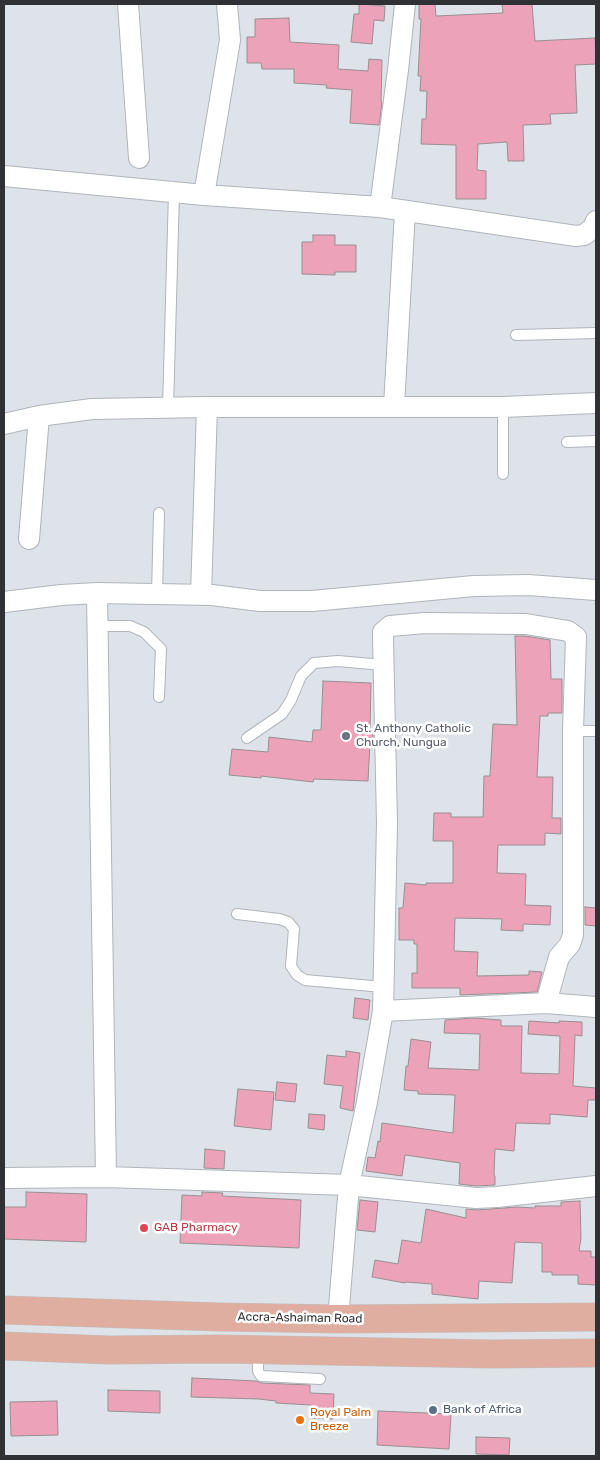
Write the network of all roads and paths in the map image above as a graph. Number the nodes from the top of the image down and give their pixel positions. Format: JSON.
{"nodes":[{"id":1,"x":128,"y":4,"type":"edge"},
{"id":2,"x":227,"y":4,"type":"edge"},
{"id":3,"x":405,"y":4,"type":"edge"},
{"id":4,"x":139,"y":158,"type":"dead end"},
{"id":5,"x":4,"y":176,"type":"edge"},
{"id":6,"x":174,"y":192,"type":"junction"},
{"id":7,"x":204,"y":195,"type":"junction"},
{"id":8,"x":380,"y":207,"type":"junction"},
{"id":9,"x":405,"y":210,"type":"junction"},
{"id":10,"x":595,"y":227,"type":"edge"},
{"id":11,"x":596,"y":333,"type":"edge"},
{"id":12,"x":516,"y":334,"type":"dead end"},
{"id":13,"x":596,"y":403,"type":"edge"},
{"id":14,"x":207,"y":406,"type":"junction"},
{"id":15,"x":394,"y":406,"type":"junction"},
{"id":16,"x":503,"y":406,"type":"junction"},
{"id":17,"x":168,"y":408,"type":"junction"},
{"id":18,"x":40,"y":416,"type":"junction"},
{"id":19,"x":4,"y":424,"type":"edge"},
{"id":20,"x":596,"y":441,"type":"edge"},
{"id":21,"x":567,"y":442,"type":"dead end"},
{"id":22,"x":503,"y":474,"type":"dead end"},
{"id":23,"x":159,"y":513,"type":"dead end"},
{"id":24,"x":29,"y":539,"type":"dead end"},
{"id":25,"x":596,"y":590,"type":"edge"},
{"id":26,"x":97,"y":593,"type":"junction"},
{"id":27,"x":157,"y":594,"type":"junction"},
{"id":28,"x":201,"y":594,"type":"junction"},
{"id":29,"x":4,"y":602,"type":"edge"},
{"id":30,"x":98,"y":626,"type":"junction"},
{"id":31,"x":383,"y":665,"type":"junction"},
{"id":32,"x":159,"y":697,"type":"dead end"},
{"id":33,"x":573,"y":731,"type":"junction"},
{"id":34,"x":596,"y":731,"type":"edge"},
{"id":35,"x":247,"y":738,"type":"dead end"},
{"id":36,"x":237,"y":914,"type":"dead end"},
{"id":37,"x":384,"y":987,"type":"junction"},
{"id":38,"x":546,"y":1003,"type":"junction"},
{"id":39,"x":596,"y":1007,"type":"edge"},
{"id":40,"x":383,"y":1011,"type":"junction"},
{"id":41,"x":106,"y":1177,"type":"junction"},
{"id":42,"x":4,"y":1178,"type":"edge"},
{"id":43,"x":349,"y":1185,"type":"junction"},
{"id":44,"x":596,"y":1186,"type":"edge"},
{"id":45,"x":4,"y":1310,"type":"edge"},
{"id":46,"x":596,"y":1317,"type":"edge"},
{"id":47,"x":338,"y":1319,"type":"junction"},
{"id":48,"x":4,"y":1346,"type":"edge"},
{"id":49,"x":258,"y":1350,"type":"junction"},
{"id":50,"x":596,"y":1353,"type":"edge"},
{"id":51,"x":320,"y":1380,"type":"dead end"}],
"edges":[{"from":1,"to":4,"type":"street"},
{"from":2,"to":7,"type":"street"},
{"from":3,"to":8,"type":"street"},
{"from":5,"to":6,"type":"street"},
{"from":6,"to":7,"type":"street"},
{"from":6,"to":17,"type":"lane"},
{"from":7,"to":8,"type":"street"},
{"from":8,"to":9,"type":"street"},
{"from":9,"to":10,"type":"street"},
{"from":9,"to":15,"type":"street"},
{"from":11,"to":12,"type":"lane"},
{"from":13,"to":16,"type":"street"},
{"from":14,"to":15,"type":"street"},
{"from":14,"to":17,"type":"street"},
{"from":14,"to":28,"type":"street"},
{"from":15,"to":16,"type":"street"},
{"from":16,"to":22,"type":"lane"},
{"from":17,"to":18,"type":"street"},
{"from":18,"to":19,"type":"street"},
{"from":18,"to":24,"type":"street"},
{"from":20,"to":21,"type":"lane"},
{"from":23,"to":27,"type":"lane"},
{"from":25,"to":28,"type":"street"},
{"from":26,"to":27,"type":"street"},
{"from":26,"to":29,"type":"street"},
{"from":26,"to":30,"type":"street"},
{"from":27,"to":28,"type":"street"},
{"from":30,"to":32,"type":"lane"},
{"from":30,"to":41,"type":"street"},
{"from":31,"to":33,"type":"street"},
{"from":31,"to":35,"type":"lane"},
{"from":31,"to":37,"type":"street"},
{"from":33,"to":34,"type":"lane"},
{"from":33,"to":38,"type":"street"},
{"from":36,"to":37,"type":"lane"},
{"from":37,"to":40,"type":"street"},
{"from":38,"to":39,"type":"street"},
{"from":38,"to":40,"type":"street"},
{"from":40,"to":43,"type":"street"},
{"from":41,"to":42,"type":"street"},
{"from":41,"to":43,"type":"street"},
{"from":43,"to":44,"type":"street"},
{"from":43,"to":47,"type":"street"},
{"from":45,"to":47,"type":"main road","name":"Accra-Ashaiman Road"},
{"from":46,"to":47,"type":"main road","name":"Accra-Ashaiman Road"},
{"from":48,"to":49,"type":"main road"},
{"from":49,"to":50,"type":"main road"},
{"from":49,"to":51,"type":"lane"}]}
